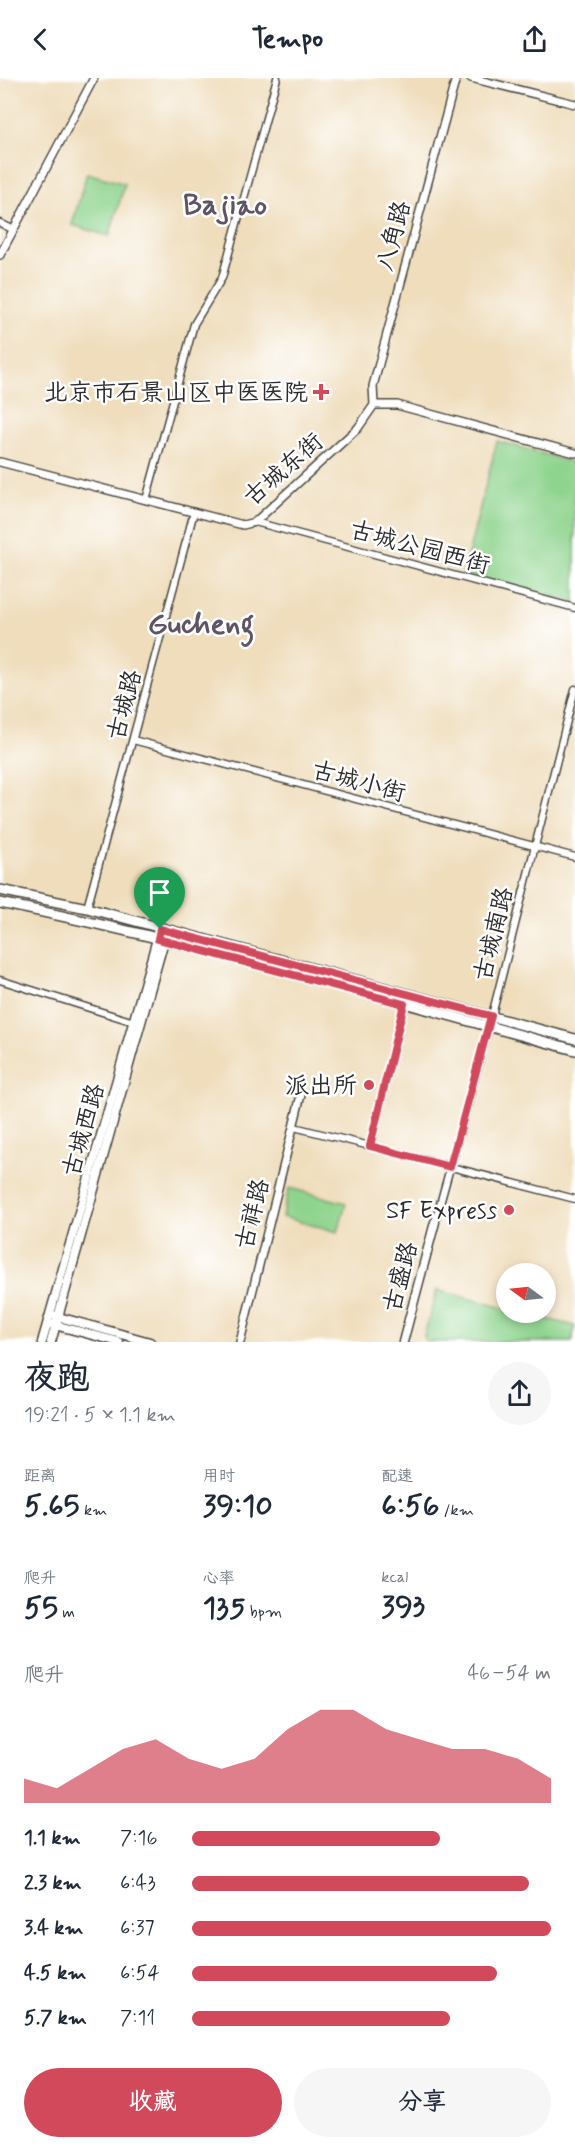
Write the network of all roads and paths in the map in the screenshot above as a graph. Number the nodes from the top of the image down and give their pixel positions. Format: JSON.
{"nodes":[{"id":1,"x":94,"y":78,"type":"edge"},
{"id":2,"x":277,"y":78,"type":"edge"},
{"id":3,"x":456,"y":78,"type":"edge"},
{"id":4,"x":471,"y":78,"type":"edge"},
{"id":5,"x":575,"y":104,"type":"edge"},
{"id":6,"x":0,"y":223,"type":"edge"},
{"id":7,"x":12,"y":229,"type":"junction"},
{"id":8,"x":0,"y":255,"type":"edge"},
{"id":9,"x":374,"y":405,"type":"junction"},
{"id":10,"x":575,"y":453,"type":"edge"},
{"id":11,"x":0,"y":462,"type":"edge"},
{"id":12,"x":146,"y":500,"type":"junction"},
{"id":13,"x":194,"y":512,"type":"junction"},
{"id":14,"x":255,"y":522,"type":"junction"},
{"id":15,"x":575,"y":608,"type":"edge"},
{"id":16,"x":575,"y":689,"type":"edge"},
{"id":17,"x":133,"y":740,"type":"junction"},
{"id":18,"x":534,"y":846,"type":"junction"},
{"id":19,"x":575,"y":857,"type":"edge"},
{"id":20,"x":0,"y":890,"type":"edge"},
{"id":21,"x":0,"y":903,"type":"edge"},
{"id":22,"x":87,"y":908,"type":"junction"},
{"id":23,"x":163,"y":929,"type":"junction"},
{"id":24,"x":161,"y":940,"type":"junction"},
{"id":25,"x":0,"y":980,"type":"edge"},
{"id":26,"x":404,"y":1004,"type":"junction"},
{"id":27,"x":491,"y":1016,"type":"junction"},
{"id":28,"x":134,"y":1022,"type":"junction"},
{"id":29,"x":489,"y":1027,"type":"junction"},
{"id":30,"x":575,"y":1039,"type":"edge"},
{"id":31,"x":575,"y":1050,"type":"edge"},
{"id":32,"x":301,"y":1095,"type":"dead end"},
{"id":33,"x":294,"y":1127,"type":"junction"},
{"id":34,"x":370,"y":1146,"type":"junction"},
{"id":35,"x":450,"y":1167,"type":"junction"},
{"id":36,"x":575,"y":1199,"type":"edge"},
{"id":37,"x":435,"y":1222,"type":"joint"},
{"id":38,"x":53,"y":1320,"type":"junction"},
{"id":39,"x":42,"y":1342,"type":"edge"},
{"id":40,"x":51,"y":1342,"type":"edge"},
{"id":41,"x":119,"y":1342,"type":"edge"},
{"id":42,"x":150,"y":1342,"type":"edge"},
{"id":43,"x":240,"y":1342,"type":"edge"},
{"id":44,"x":403,"y":1342,"type":"edge"}],
"edges":[{"from":1,"to":7,"type":"street"},
{"from":2,"to":12,"type":"street"},
{"from":3,"to":9,"type":"street","name":"八角路"},
{"from":4,"to":5,"type":"street"},
{"from":6,"to":7,"type":"street"},
{"from":7,"to":8,"type":"street"},
{"from":9,"to":10,"type":"street"},
{"from":9,"to":14,"type":"street","name":"古城东街"},
{"from":11,"to":12,"type":"street","name":"古城东街"},
{"from":12,"to":13,"type":"street","name":"古城东街"},
{"from":13,"to":14,"type":"street","name":"古城东街"},
{"from":13,"to":17,"type":"street","name":"古城路"},
{"from":14,"to":15,"type":"street","name":"古城公园西街"},
{"from":16,"to":18,"type":"street","name":"古城南路"},
{"from":17,"to":18,"type":"street","name":"古城小街"},
{"from":17,"to":22,"type":"street","name":"古城路"},
{"from":18,"to":19,"type":"street","name":"古城小街"},
{"from":18,"to":27,"type":"street","name":"古城南路"},
{"from":20,"to":22,"type":"main road"},
{"from":21,"to":24,"type":"main road"},
{"from":22,"to":23,"type":"main road"},
{"from":23,"to":24,"type":"main road","name":"古城西路"},
{"from":23,"to":27,"type":"main road"},
{"from":24,"to":26,"type":"main road"},
{"from":24,"to":28,"type":"main road","name":"古城西路"},
{"from":24,"to":38,"type":"main road","name":"古城西路"},
{"from":25,"to":28,"type":"street"},
{"from":26,"to":29,"type":"main road"},
{"from":26,"to":34,"type":"street"},
{"from":27,"to":29,"type":"street","name":"古城南路"},
{"from":27,"to":30,"type":"main road"},
{"from":28,"to":38,"type":"main road","name":"古城西路"},
{"from":29,"to":31,"type":"main road"},
{"from":29,"to":35,"type":"street","name":"古城南路"},
{"from":32,"to":33,"type":"street","name":"古祥路"},
{"from":33,"to":34,"type":"street"},
{"from":33,"to":43,"type":"street","name":"古祥路"},
{"from":34,"to":35,"type":"street"},
{"from":35,"to":36,"type":"street"},
{"from":35,"to":37,"type":"street","name":"古城南路"},
{"from":37,"to":44,"type":"main road","name":"古盛路"},
{"from":38,"to":39,"type":"main road","name":"古城西路"},
{"from":38,"to":40,"type":"main road","name":"古城西路"},
{"from":38,"to":41,"type":"main road"},
{"from":38,"to":42,"type":"main road"}]}
